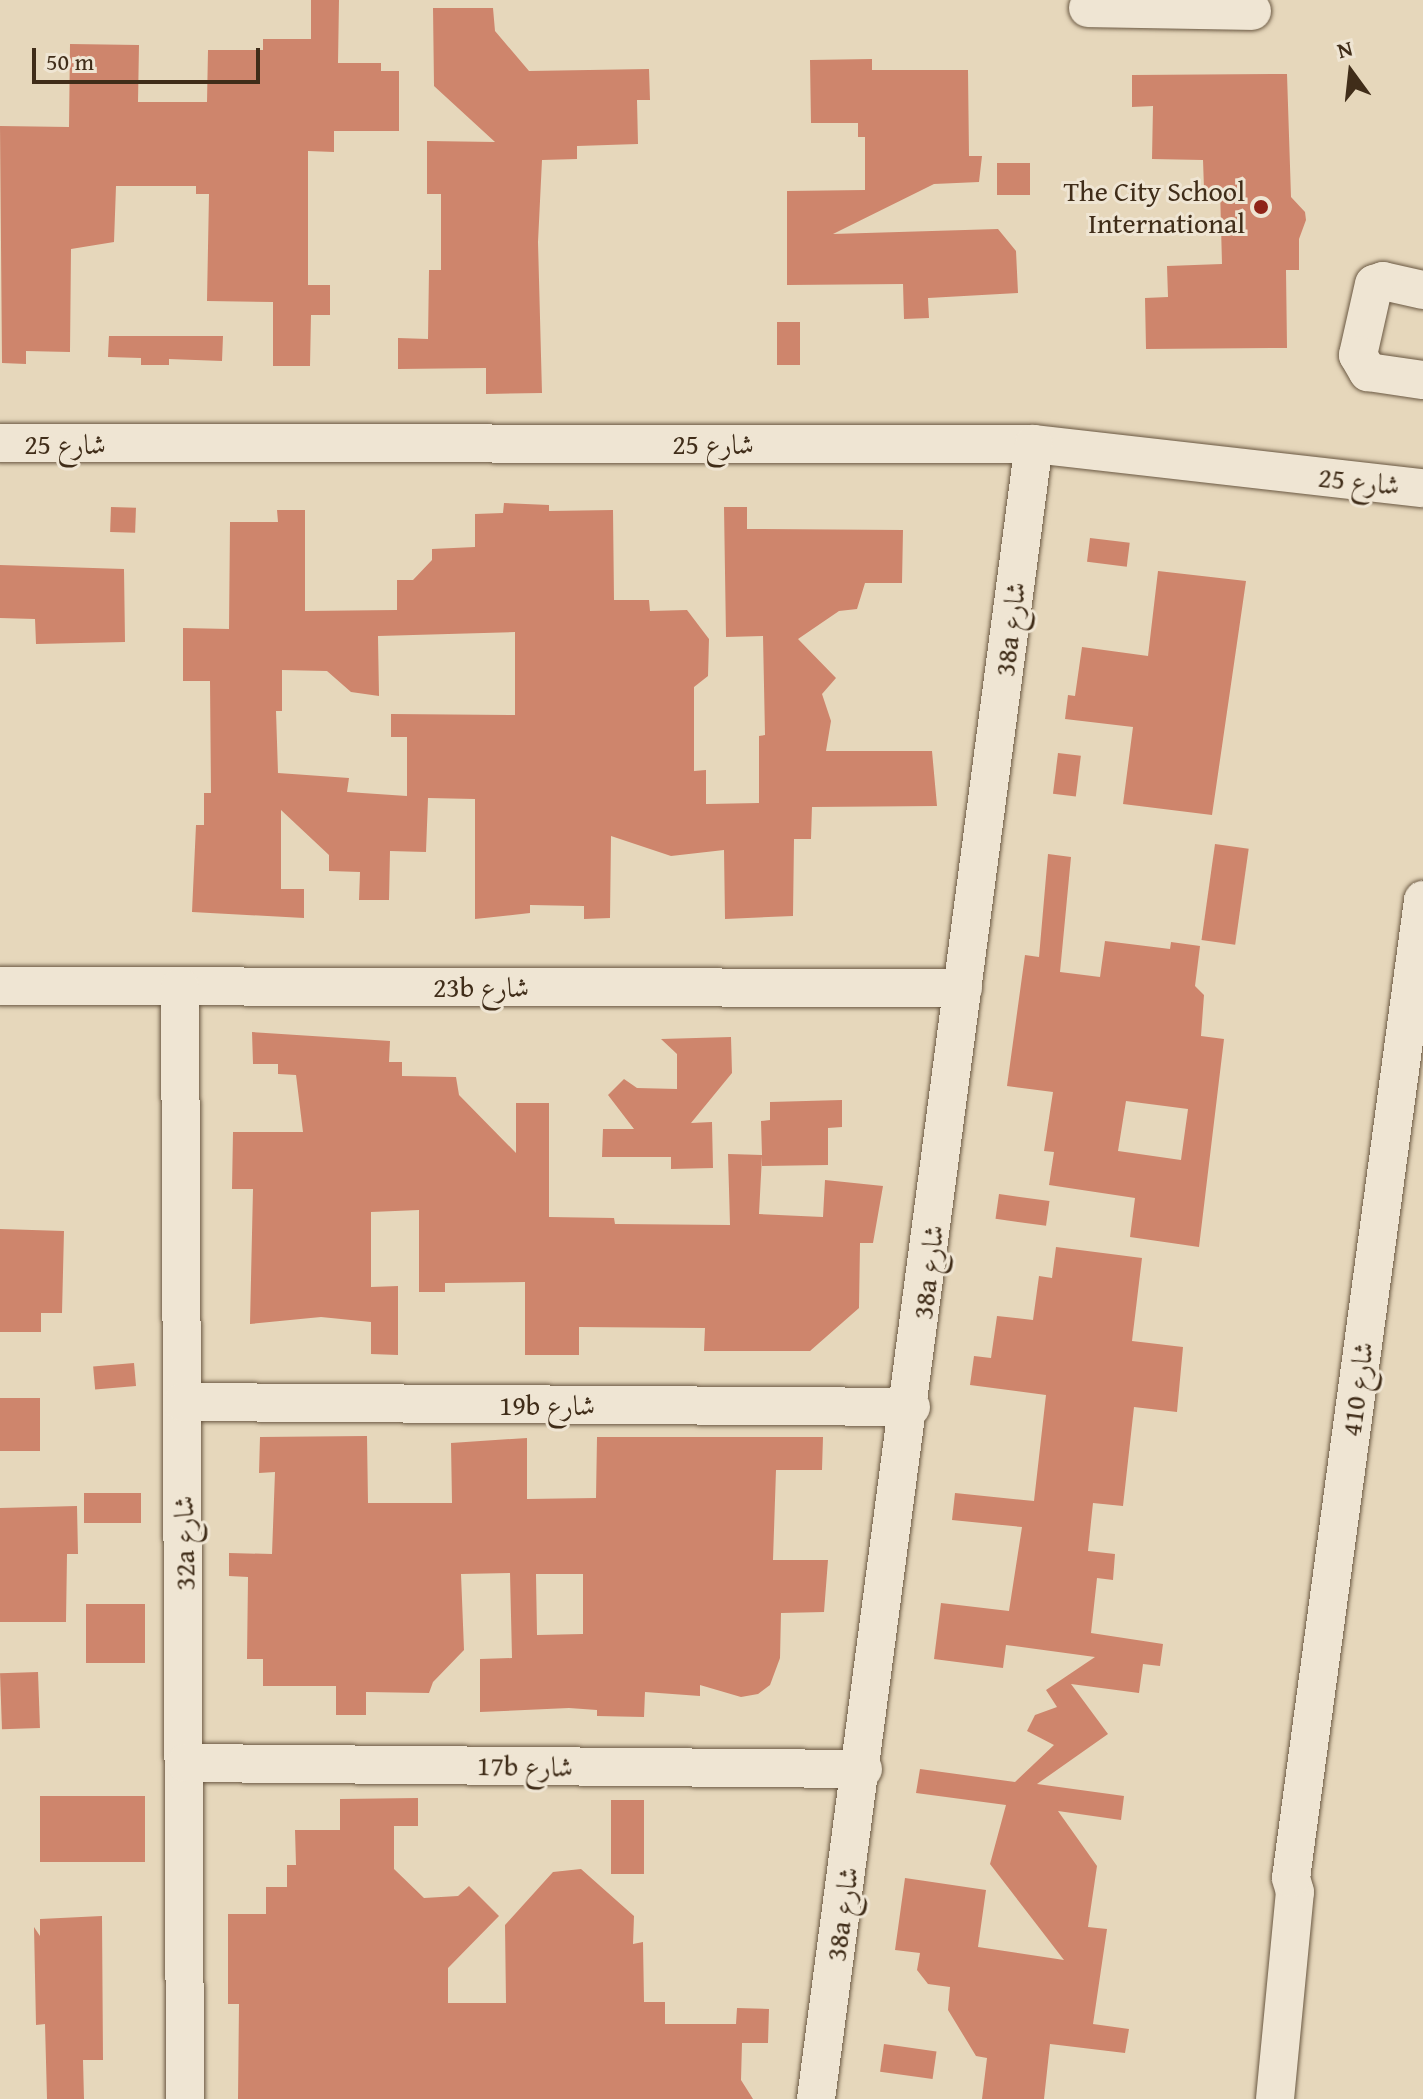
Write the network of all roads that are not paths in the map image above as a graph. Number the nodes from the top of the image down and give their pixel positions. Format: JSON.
{"nodes":[{"id":1,"x":1128,"y":5,"type":"edge"},
{"id":2,"x":1088,"y":8,"type":"dead end"},
{"id":3,"x":1252,"y":11,"type":"dead end"},
{"id":4,"x":1423,"y":290,"type":"edge"},
{"id":5,"x":1423,"y":380,"type":"edge"},
{"id":6,"x":0,"y":443,"type":"edge"},
{"id":7,"x":1034,"y":444,"type":"junction"},
{"id":8,"x":1423,"y":488,"type":"edge"},
{"id":9,"x":1423,"y":900,"type":"edge"},
{"id":10,"x":0,"y":986,"type":"edge"},
{"id":11,"x":180,"y":987,"type":"junction"},
{"id":12,"x":963,"y":988,"type":"junction"},
{"id":13,"x":182,"y":1402,"type":"junction"},
{"id":14,"x":911,"y":1407,"type":"junction"},
{"id":15,"x":186,"y":1763,"type":"junction"},
{"id":16,"x":863,"y":1769,"type":"junction"},
{"id":17,"x":1291,"y":1878,"type":"junction"},
{"id":18,"x":185,"y":2099,"type":"edge"},
{"id":19,"x":816,"y":2099,"type":"edge"},
{"id":20,"x":1255,"y":2099,"type":"edge"},
{"id":21,"x":1275,"y":2099,"type":"edge"}],
"edges":[{"from":1,"to":2,"type":"street"},
{"from":1,"to":3,"type":"street"},
{"from":4,"to":5,"type":"street"},
{"from":6,"to":7,"type":"street","name":"شارع 25"},
{"from":7,"to":8,"type":"street","name":"شارع 25"},
{"from":7,"to":12,"type":"street","name":"38a شارع"},
{"from":9,"to":17,"type":"street","name":"شارع 410"},
{"from":10,"to":11,"type":"street","name":"23b شارع"},
{"from":11,"to":12,"type":"street","name":"23b شارع"},
{"from":11,"to":13,"type":"street","name":"32a شارع"},
{"from":12,"to":14,"type":"street","name":"38a شارع"},
{"from":13,"to":14,"type":"street","name":"19b شارع"},
{"from":13,"to":15,"type":"street","name":"32a شارع"},
{"from":14,"to":16,"type":"street","name":"38a شارع"},
{"from":15,"to":16,"type":"street","name":"17b شارع"},
{"from":15,"to":18,"type":"street","name":"32a شارع"},
{"from":16,"to":19,"type":"street","name":"38a شارع"},
{"from":17,"to":20,"type":"street","name":"شارع 410"},
{"from":17,"to":21,"type":"street","name":"شارع 410"}]}
